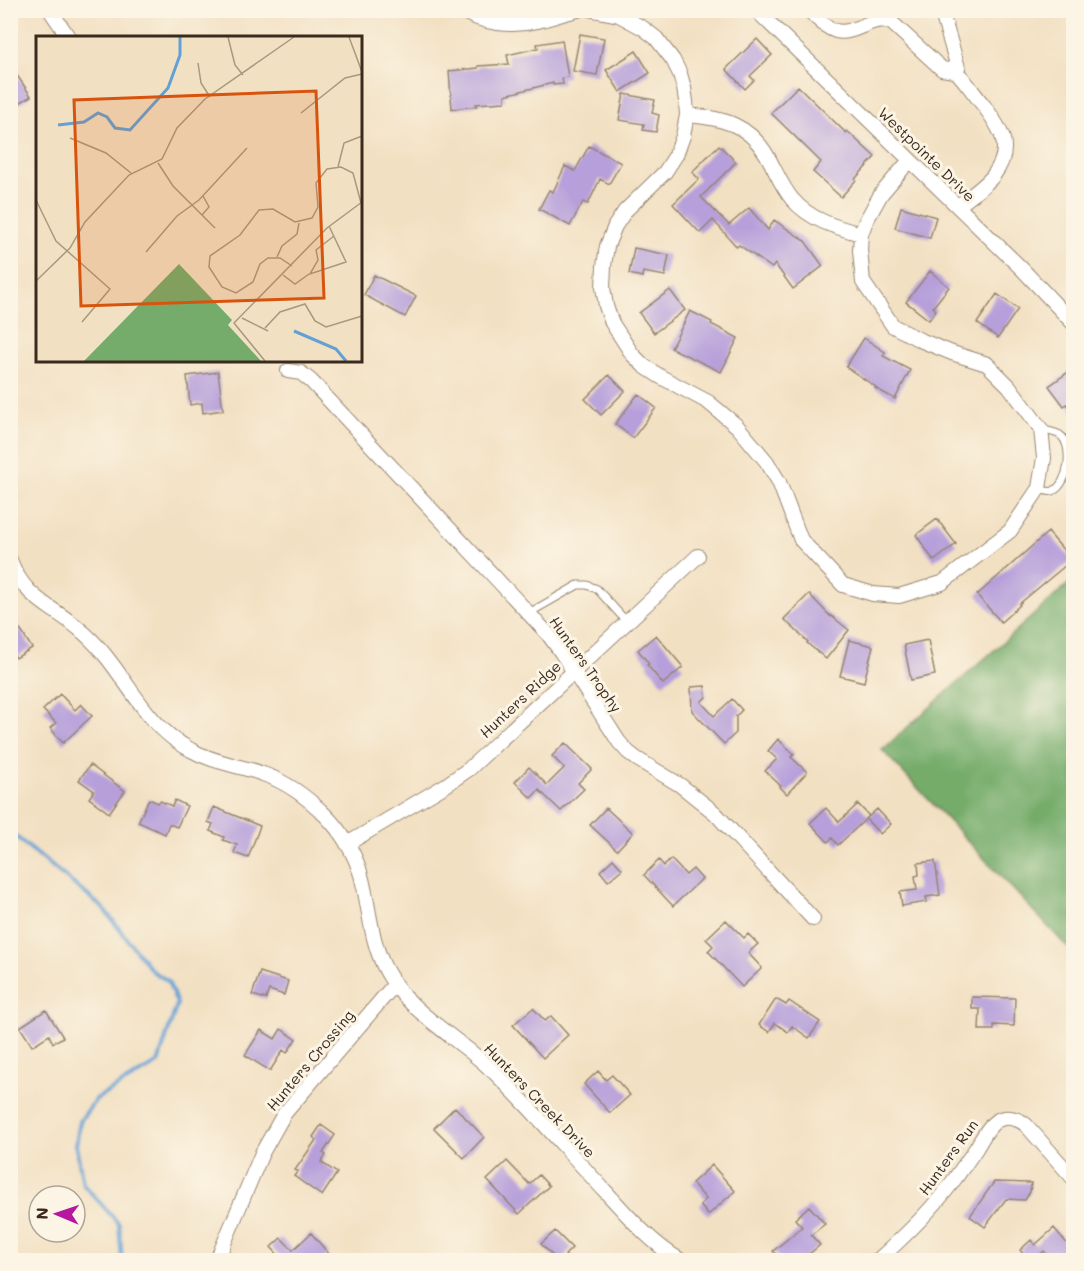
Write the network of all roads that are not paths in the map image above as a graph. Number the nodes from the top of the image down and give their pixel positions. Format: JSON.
{"nodes":[{"id":1,"x":50,"y":10,"type":"edge"},
{"id":2,"x":460,"y":10,"type":"edge"},
{"id":3,"x":578,"y":10,"type":"edge"},
{"id":4,"x":593,"y":10,"type":"edge"},
{"id":5,"x":756,"y":10,"type":"edge"},
{"id":6,"x":809,"y":10,"type":"edge"},
{"id":7,"x":941,"y":10,"type":"edge"},
{"id":8,"x":68,"y":36,"type":"edge"},
{"id":9,"x":955,"y":70,"type":"junction"},
{"id":10,"x":687,"y":115,"type":"junction"},
{"id":11,"x":909,"y":160,"type":"junction"},
{"id":12,"x":958,"y":206,"type":"junction"},
{"id":13,"x":861,"y":234,"type":"junction"},
{"id":14,"x":1074,"y":324,"type":"edge"},
{"id":15,"x":288,"y":371,"type":"dead end"},
{"id":16,"x":1041,"y":429,"type":"junction"},
{"id":17,"x":1040,"y":488,"type":"junction"},
{"id":18,"x":698,"y":556,"type":"dead end"},
{"id":19,"x":10,"y":560,"type":"edge"},
{"id":20,"x":529,"y":613,"type":"junction"},
{"id":21,"x":627,"y":622,"type":"junction"},
{"id":22,"x":574,"y":671,"type":"junction"},
{"id":23,"x":347,"y":844,"type":"junction"},
{"id":24,"x":813,"y":919,"type":"dead end"},
{"id":25,"x":394,"y":985,"type":"junction"},
{"id":26,"x":1074,"y":1179,"type":"edge"},
{"id":27,"x":217,"y":1260,"type":"edge"},
{"id":28,"x":680,"y":1260,"type":"edge"},
{"id":29,"x":878,"y":1260,"type":"edge"}],
"edges":[{"from":1,"to":8,"type":"street"},
{"from":2,"to":3,"type":"street"},
{"from":4,"to":10,"type":"street"},
{"from":5,"to":11,"type":"street","name":"Westpointe Drive"},
{"from":6,"to":9,"type":"street"},
{"from":7,"to":9,"type":"street"},
{"from":9,"to":12,"type":"street"},
{"from":10,"to":13,"type":"street"},
{"from":10,"to":17,"type":"street"},
{"from":11,"to":12,"type":"street","name":"Westpointe Drive"},
{"from":11,"to":13,"type":"street"},
{"from":12,"to":14,"type":"street","name":"Westpointe Drive"},
{"from":13,"to":16,"type":"street"},
{"from":15,"to":20,"type":"street","name":"Hunters Trophy"},
{"from":16,"to":17,"type":"street"},
{"from":16,"to":17,"type":"lane"},
{"from":18,"to":21,"type":"street","name":"Hunters Ridge"},
{"from":19,"to":23,"type":"street","name":"Hunters Creek Drive"},
{"from":20,"to":21,"type":"lane"},
{"from":20,"to":22,"type":"street","name":"Hunters Trophy"},
{"from":21,"to":22,"type":"street","name":"Hunters Ridge"},
{"from":22,"to":23,"type":"street","name":"Hunters Ridge"},
{"from":22,"to":24,"type":"street","name":"Hunters Trophy"},
{"from":23,"to":25,"type":"street","name":"Hunters Creek Drive"},
{"from":25,"to":27,"type":"street","name":"Hunters Crossing"},
{"from":25,"to":28,"type":"street","name":"Hunters Creek Drive"},
{"from":26,"to":29,"type":"street","name":"Hunters Run"}]}
